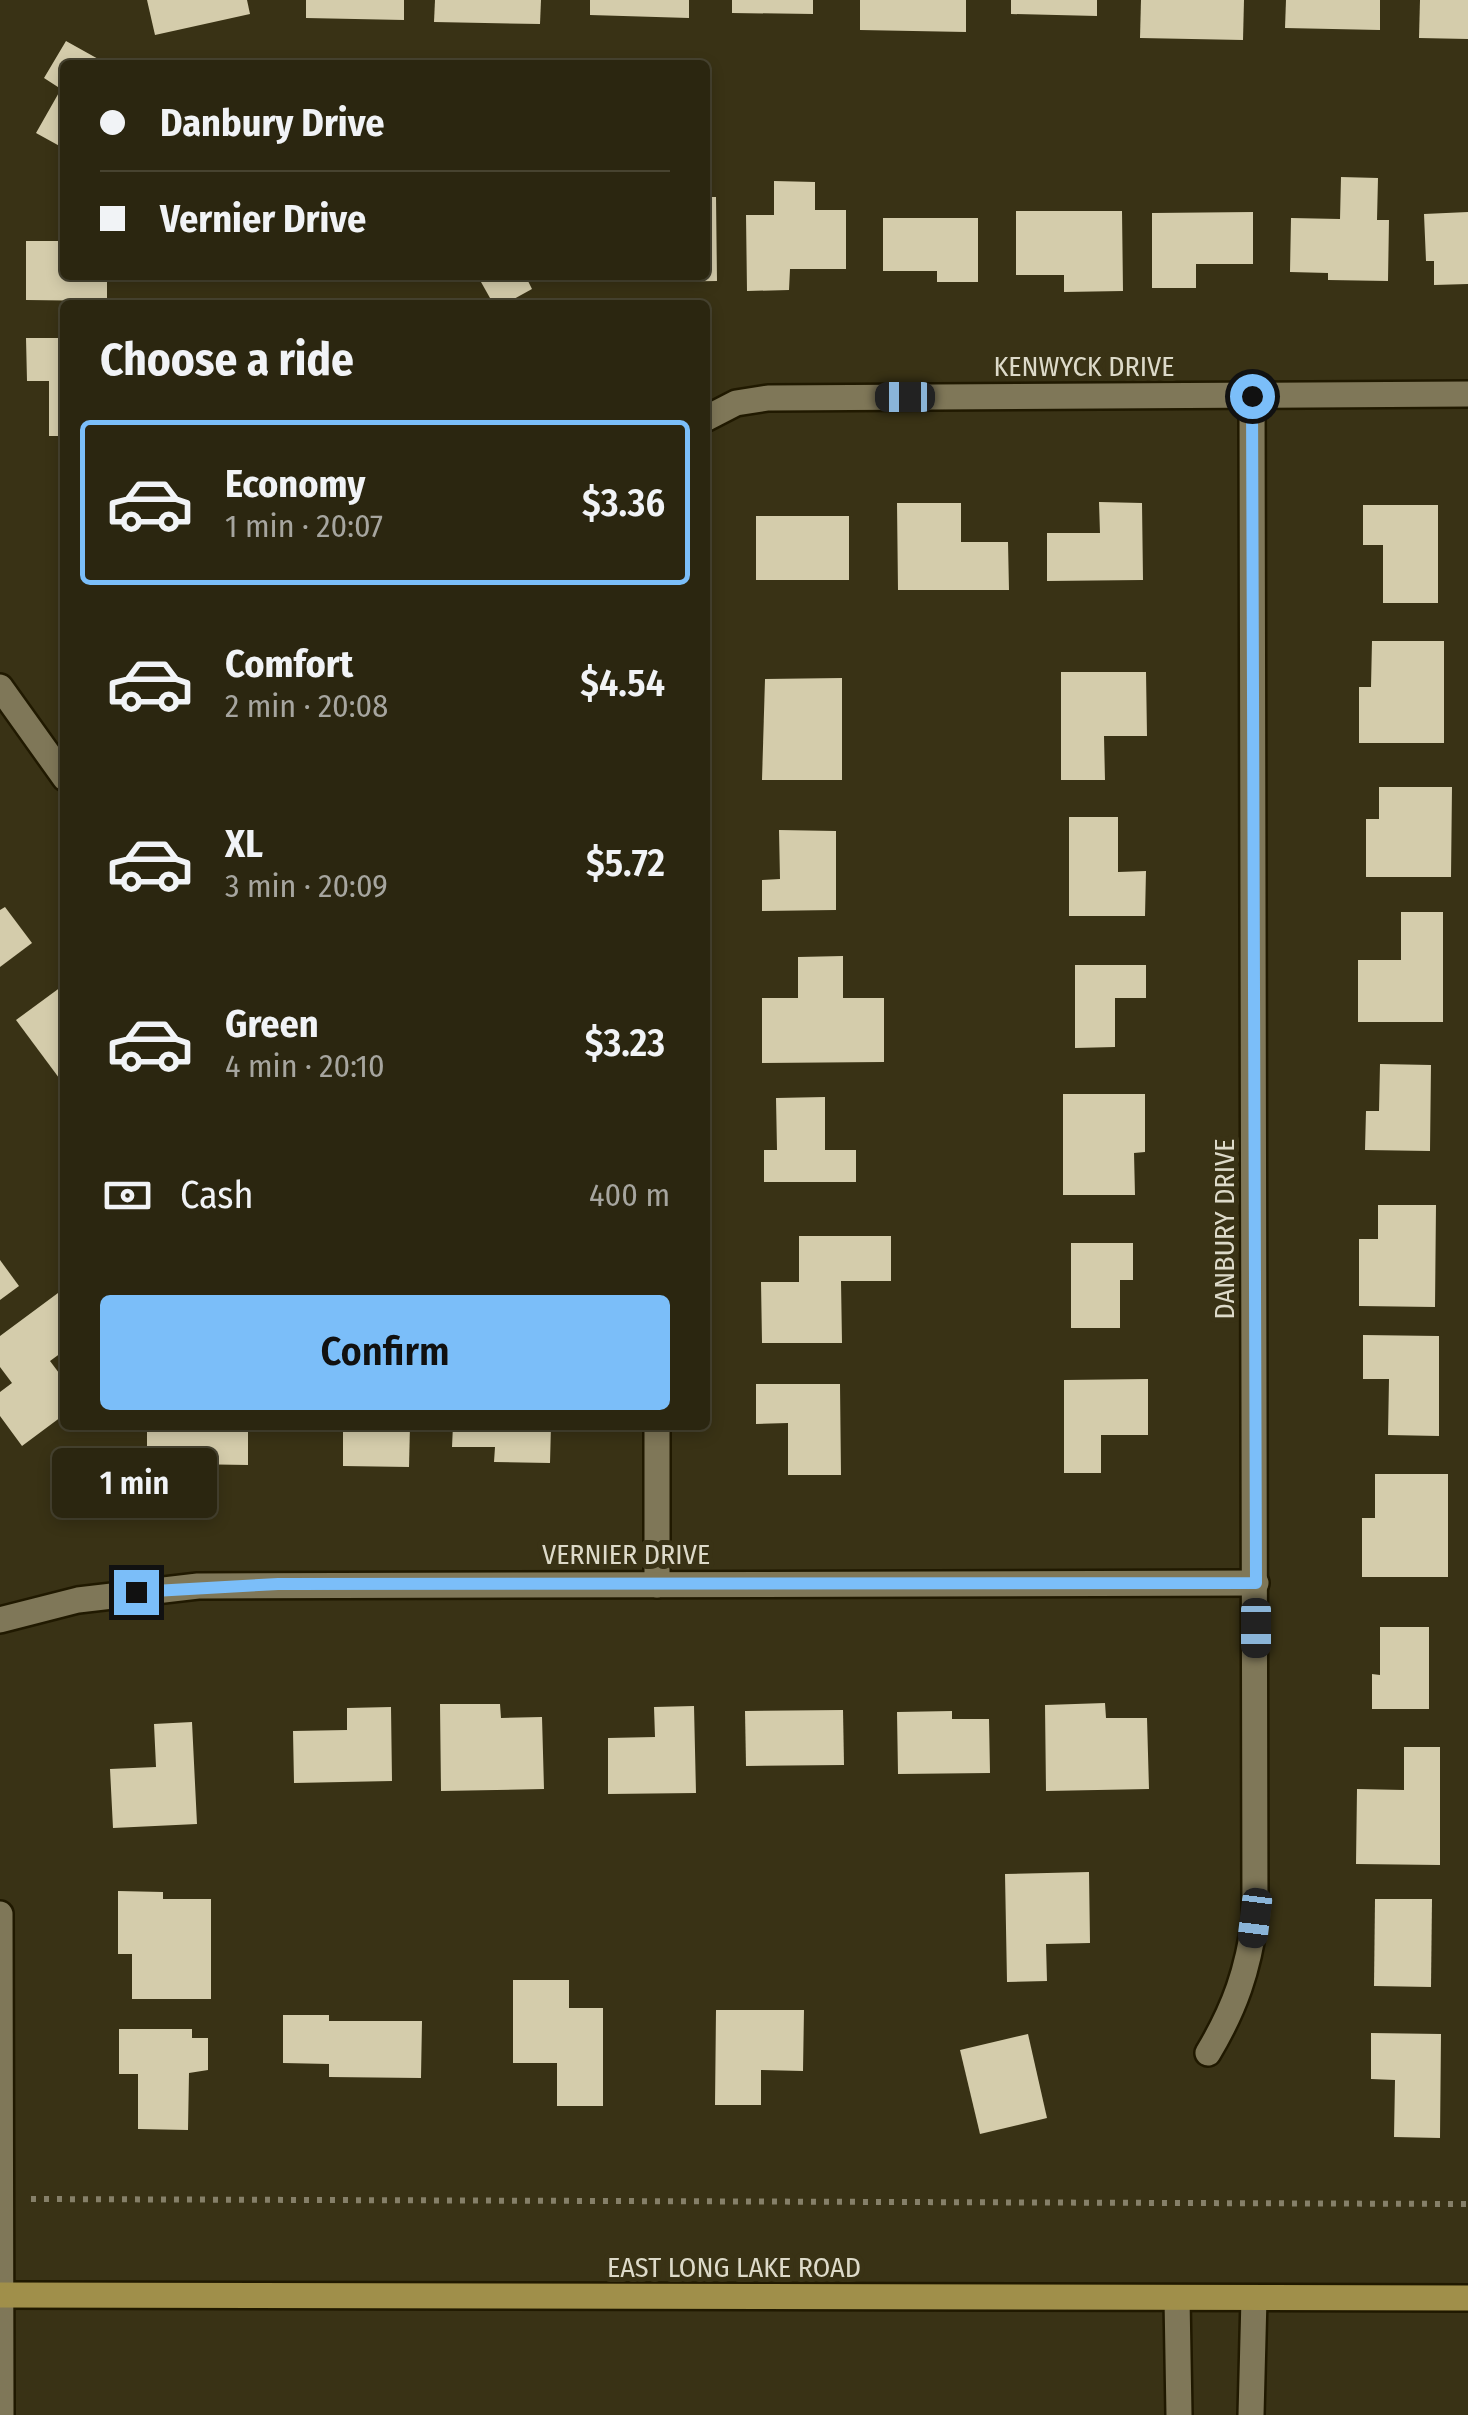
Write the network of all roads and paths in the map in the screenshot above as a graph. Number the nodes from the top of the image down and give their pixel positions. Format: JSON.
{"nodes":[{"id":1,"x":1468,"y":394,"type":"edge"},
{"id":2,"x":1252,"y":396,"type":"junction"},
{"id":3,"x":710,"y":416,"type":"edge"},
{"id":4,"x":0,"y":688,"type":"edge"},
{"id":5,"x":60,"y":771,"type":"edge"},
{"id":6,"x":656,"y":1430,"type":"edge"},
{"id":7,"x":1256,"y":1583,"type":"junction"},
{"id":8,"x":657,"y":1584,"type":"junction"},
{"id":9,"x":0,"y":1620,"type":"edge"},
{"id":10,"x":0,"y":1914,"type":"edge"},
{"id":11,"x":1208,"y":2052,"type":"dead end"},
{"id":12,"x":22,"y":2198,"type":"dead end"},
{"id":13,"x":1468,"y":2204,"type":"edge"},
{"id":14,"x":2,"y":2295,"type":"edge"},
{"id":15,"x":1177,"y":2298,"type":"junction"},
{"id":16,"x":1254,"y":2298,"type":"junction"},
{"id":17,"x":1468,"y":2298,"type":"edge"},
{"id":18,"x":2,"y":2415,"type":"edge"},
{"id":19,"x":1179,"y":2415,"type":"edge"},
{"id":20,"x":1250,"y":2415,"type":"edge"}],
"edges":[{"from":1,"to":2,"type":"street","name":"KENWYCK DRIVE"},
{"from":2,"to":3,"type":"street","name":"KENWYCK DRIVE"},
{"from":2,"to":7,"type":"street","name":"DANBURY DRIVE"},
{"from":4,"to":5,"type":"street"},
{"from":6,"to":8,"type":"street"},
{"from":7,"to":8,"type":"street","name":"VERNIER DRIVE"},
{"from":7,"to":11,"type":"street","name":"DANBURY DRIVE"},
{"from":8,"to":9,"type":"street","name":"VERNIER DRIVE"},
{"from":10,"to":14,"type":"street"},
{"from":12,"to":13,"type":"path"},
{"from":14,"to":15,"type":"main road","name":"EAST LONG LAKE ROAD"},
{"from":14,"to":18,"type":"street"},
{"from":15,"to":16,"type":"main road","name":"EAST LONG LAKE ROAD"},
{"from":15,"to":19,"type":"street"},
{"from":16,"to":17,"type":"main road","name":"EAST LONG LAKE ROAD"},
{"from":16,"to":20,"type":"street"}]}
